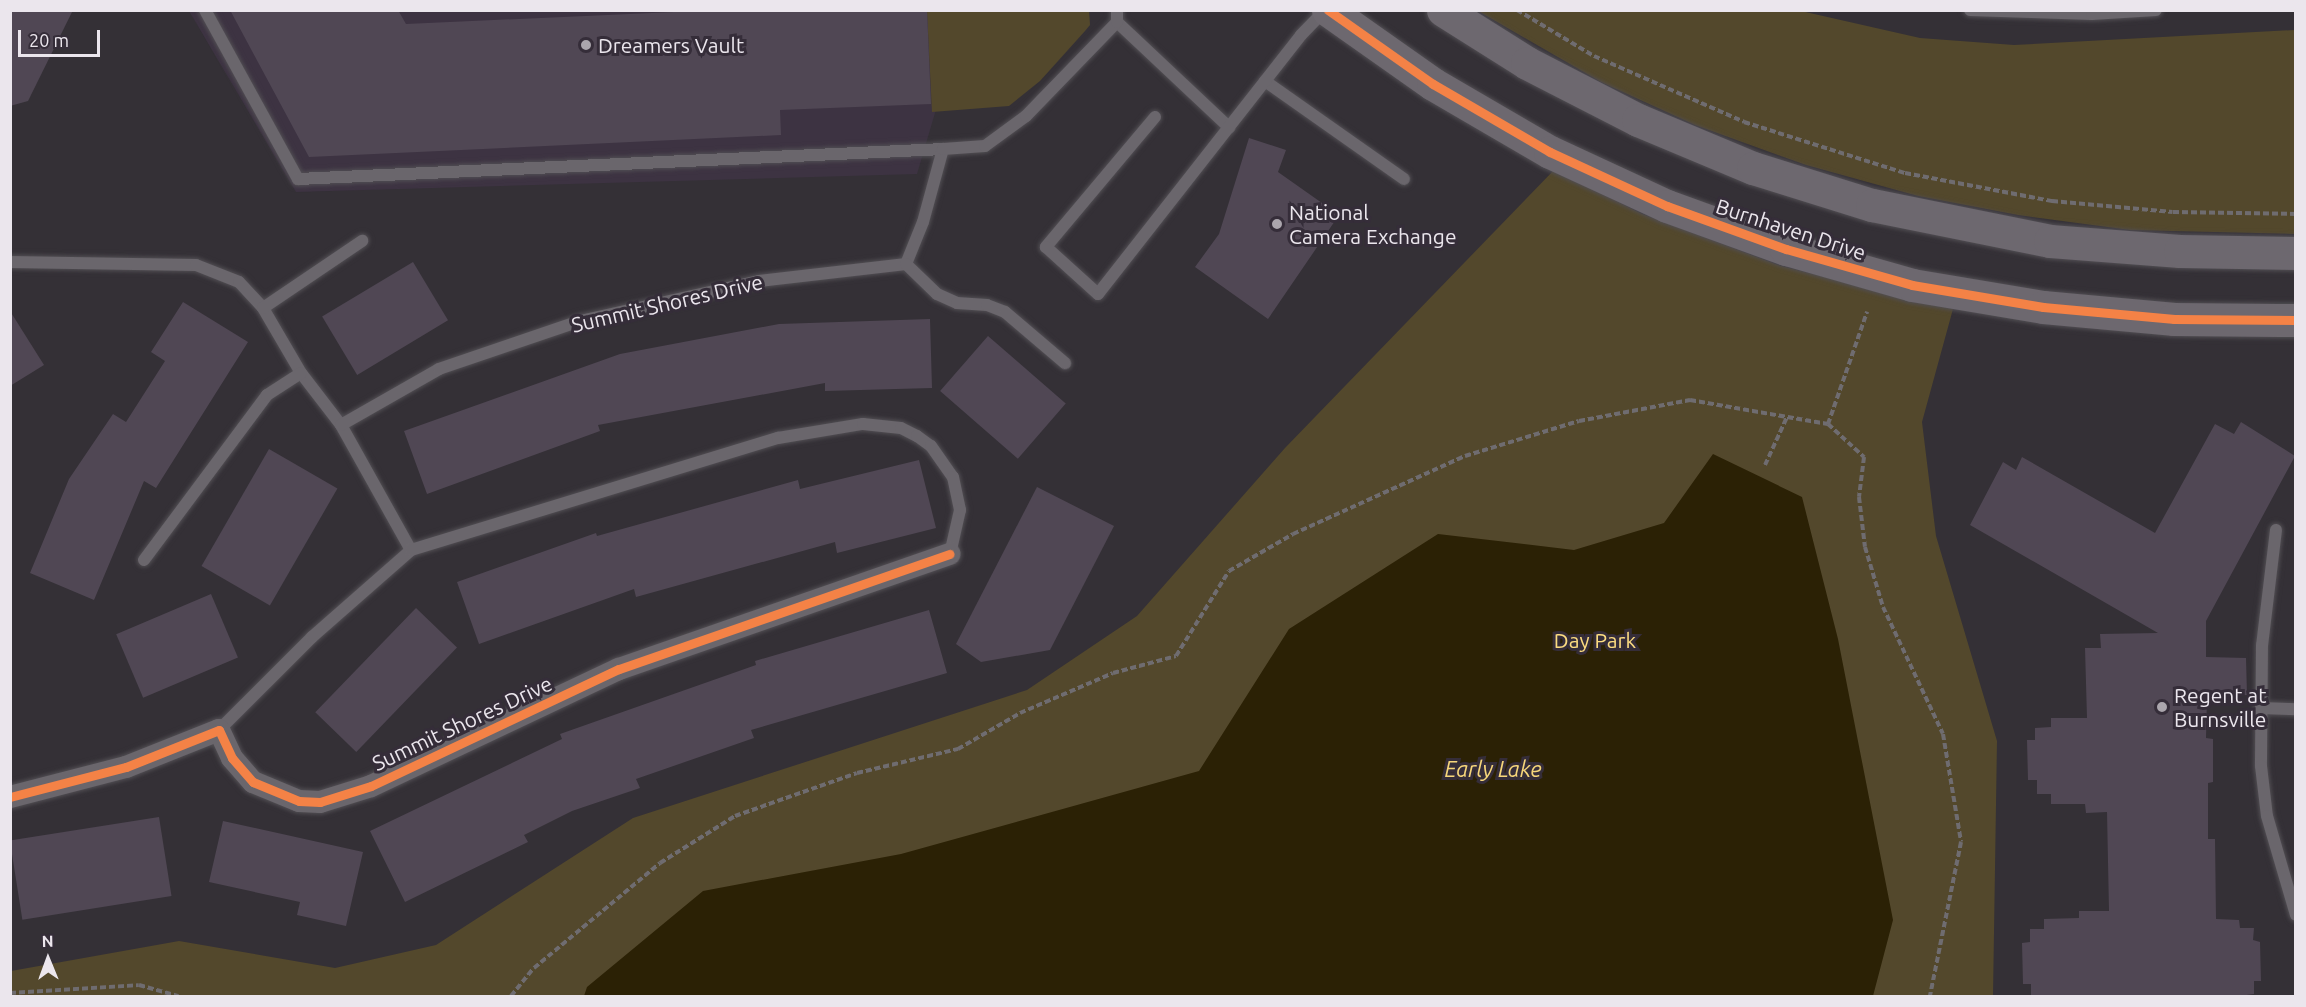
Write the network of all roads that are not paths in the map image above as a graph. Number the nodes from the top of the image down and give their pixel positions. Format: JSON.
{"nodes":[{"id":1,"x":205,"y":10,"type":"edge"},
{"id":2,"x":1327,"y":10,"type":"edge"},
{"id":3,"x":1443,"y":10,"type":"edge"},
{"id":4,"x":1970,"y":10,"type":"edge"},
{"id":5,"x":2156,"y":10,"type":"edge"},
{"id":6,"x":1117,"y":16,"type":"edge"},
{"id":7,"x":1265,"y":81,"type":"junction"},
{"id":8,"x":1155,"y":117,"type":"dead end"},
{"id":9,"x":1229,"y":127,"type":"junction"},
{"id":10,"x":943,"y":149,"type":"junction"},
{"id":11,"x":1404,"y":179,"type":"dead end"},
{"id":12,"x":362,"y":241,"type":"dead end"},
{"id":13,"x":2295,"y":253,"type":"edge"},
{"id":14,"x":10,"y":262,"type":"edge"},
{"id":15,"x":906,"y":264,"type":"junction"},
{"id":16,"x":263,"y":308,"type":"junction"},
{"id":17,"x":2295,"y":320,"type":"edge"},
{"id":18,"x":1065,"y":363,"type":"dead end"},
{"id":19,"x":300,"y":373,"type":"junction"},
{"id":20,"x":341,"y":425,"type":"junction"},
{"id":21,"x":2276,"y":530,"type":"dead end"},
{"id":22,"x":411,"y":549,"type":"junction"},
{"id":23,"x":950,"y":554,"type":"joint"},
{"id":24,"x":144,"y":560,"type":"dead end"},
{"id":25,"x":2261,"y":708,"type":"junction"},
{"id":26,"x":2295,"y":709,"type":"edge"},
{"id":27,"x":219,"y":730,"type":"junction"},
{"id":28,"x":10,"y":797,"type":"edge"},
{"id":29,"x":2295,"y":915,"type":"edge"}],
"edges":[{"from":1,"to":10,"type":"lane"},
{"from":2,"to":7,"type":"lane"},
{"from":2,"to":17,"type":"street","name":"Burnhaven Drive"},
{"from":3,"to":13,"type":"street"},
{"from":4,"to":5,"type":"lane"},
{"from":6,"to":9,"type":"lane"},
{"from":6,"to":10,"type":"lane"},
{"from":7,"to":9,"type":"lane"},
{"from":7,"to":11,"type":"lane"},
{"from":8,"to":9,"type":"lane"},
{"from":10,"to":15,"type":"lane"},
{"from":12,"to":16,"type":"lane"},
{"from":14,"to":16,"type":"lane"},
{"from":15,"to":18,"type":"lane"},
{"from":15,"to":20,"type":"lane","name":"Summit Shores Drive"},
{"from":16,"to":19,"type":"lane"},
{"from":19,"to":20,"type":"lane"},
{"from":19,"to":24,"type":"lane"},
{"from":20,"to":22,"type":"lane"},
{"from":21,"to":25,"type":"lane"},
{"from":22,"to":23,"type":"lane","name":"Summit Shores Drive"},
{"from":22,"to":27,"type":"lane","name":"Summit Shores Drive"},
{"from":23,"to":27,"type":"street","name":"Summit Shores Drive"},
{"from":25,"to":26,"type":"lane"},
{"from":25,"to":29,"type":"lane"},
{"from":27,"to":28,"type":"street","name":"Summit Shores Drive"}]}
